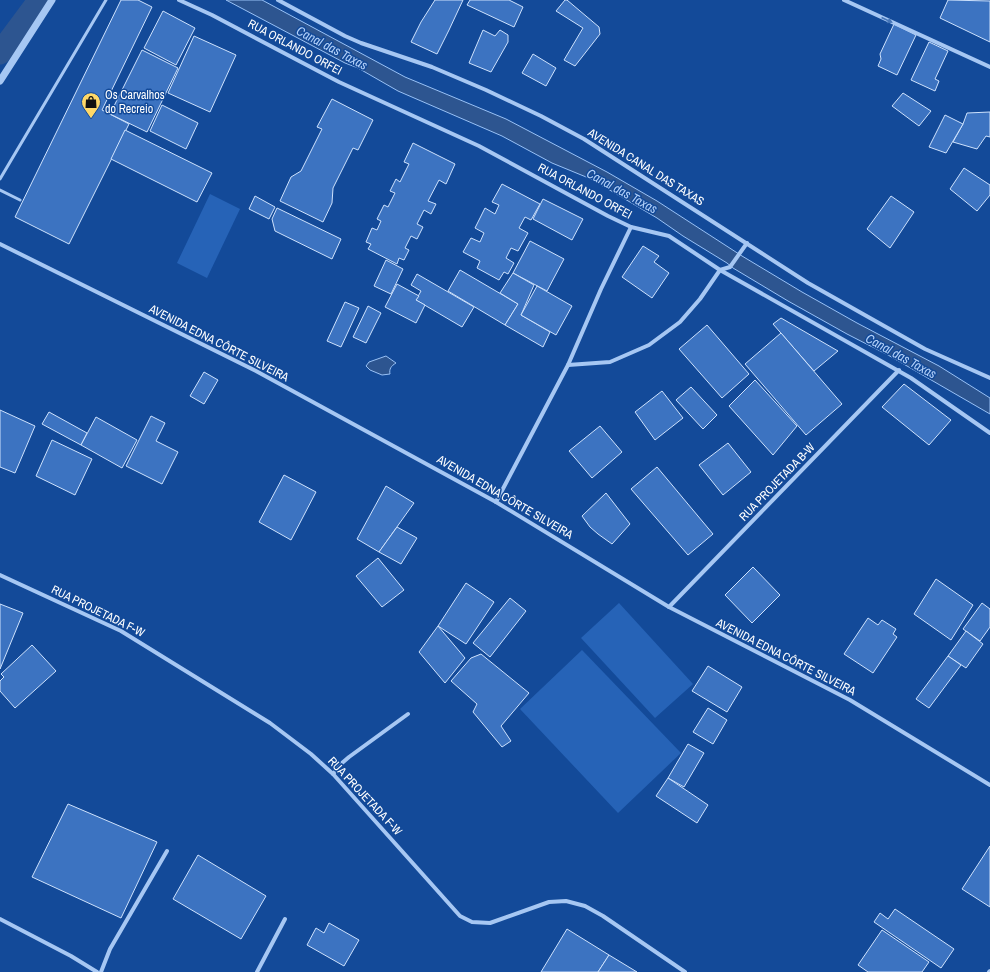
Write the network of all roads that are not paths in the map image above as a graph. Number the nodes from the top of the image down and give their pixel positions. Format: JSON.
{"nodes":[{"id":1,"x":52,"y":0,"type":"edge"},
{"id":2,"x":106,"y":0,"type":"edge"},
{"id":3,"x":179,"y":0,"type":"edge"},
{"id":4,"x":278,"y":0,"type":"edge"},
{"id":5,"x":844,"y":0,"type":"edge"},
{"id":6,"x":853,"y":2,"type":"edge"},
{"id":7,"x":990,"y":67,"type":"edge"},
{"id":8,"x":0,"y":81,"type":"edge"},
{"id":9,"x":0,"y":180,"type":"edge"},
{"id":10,"x":0,"y":190,"type":"edge"},
{"id":11,"x":20,"y":200,"type":"dead end"},
{"id":12,"x":631,"y":227,"type":"junction"},
{"id":13,"x":747,"y":243,"type":"junction"},
{"id":14,"x":0,"y":244,"type":"edge"},
{"id":15,"x":720,"y":270,"type":"junction"},
{"id":16,"x":568,"y":365,"type":"junction"},
{"id":17,"x":899,"y":370,"type":"junction"},
{"id":18,"x":990,"y":378,"type":"edge"},
{"id":19,"x":990,"y":433,"type":"edge"},
{"id":20,"x":496,"y":502,"type":"junction"},
{"id":21,"x":0,"y":576,"type":"edge"},
{"id":22,"x":669,"y":607,"type":"junction"},
{"id":23,"x":408,"y":714,"type":"dead end"},
{"id":24,"x":333,"y":774,"type":"junction"},
{"id":25,"x":990,"y":785,"type":"edge"},
{"id":26,"x":167,"y":851,"type":"dead end"},
{"id":27,"x":0,"y":919,"type":"edge"},
{"id":28,"x":285,"y":919,"type":"dead end"},
{"id":29,"x":97,"y":972,"type":"edge"},
{"id":30,"x":101,"y":972,"type":"edge"},
{"id":31,"x":257,"y":972,"type":"edge"},
{"id":32,"x":685,"y":972,"type":"edge"}],
"edges":[{"from":1,"to":8,"type":"street"},
{"from":2,"to":9,"type":"lane"},
{"from":3,"to":12,"type":"street","name":"RUA ORLANDO ORFEI"},
{"from":4,"to":13,"type":"street","name":"AVENIDA CANAL DAS TAXAS"},
{"from":5,"to":6,"type":"street"},
{"from":6,"to":7,"type":"street","one_way":true},
{"from":10,"to":11,"type":"lane"},
{"from":12,"to":15,"type":"street","name":"RUA ORLANDO ORFEI"},
{"from":12,"to":16,"type":"street"},
{"from":13,"to":15,"type":"street"},
{"from":13,"to":18,"type":"street","name":"AVENIDA CANAL DAS TAXAS"},
{"from":14,"to":20,"type":"street","name":"AVENIDA EDNA CÔRTE SILVEIRA"},
{"from":15,"to":16,"type":"street"},
{"from":15,"to":17,"type":"street","name":"RUA ORLANDO ORFEI"},
{"from":16,"to":20,"type":"street"},
{"from":17,"to":19,"type":"street","name":"RUA ORLANDO ORFEI"},
{"from":17,"to":22,"type":"street","name":"RUA PROJETADA B-W"},
{"from":20,"to":22,"type":"street","name":"AVENIDA EDNA CÔRTE SILVEIRA"},
{"from":21,"to":24,"type":"street","name":"RUA PROJETADA F-W"},
{"from":22,"to":25,"type":"street","name":"AVENIDA EDNA CÔRTE SILVEIRA"},
{"from":23,"to":24,"type":"street"},
{"from":24,"to":32,"type":"street","name":"RUA PROJETADA F-W"},
{"from":26,"to":30,"type":"street"},
{"from":27,"to":29,"type":"street"},
{"from":28,"to":31,"type":"street"}]}
